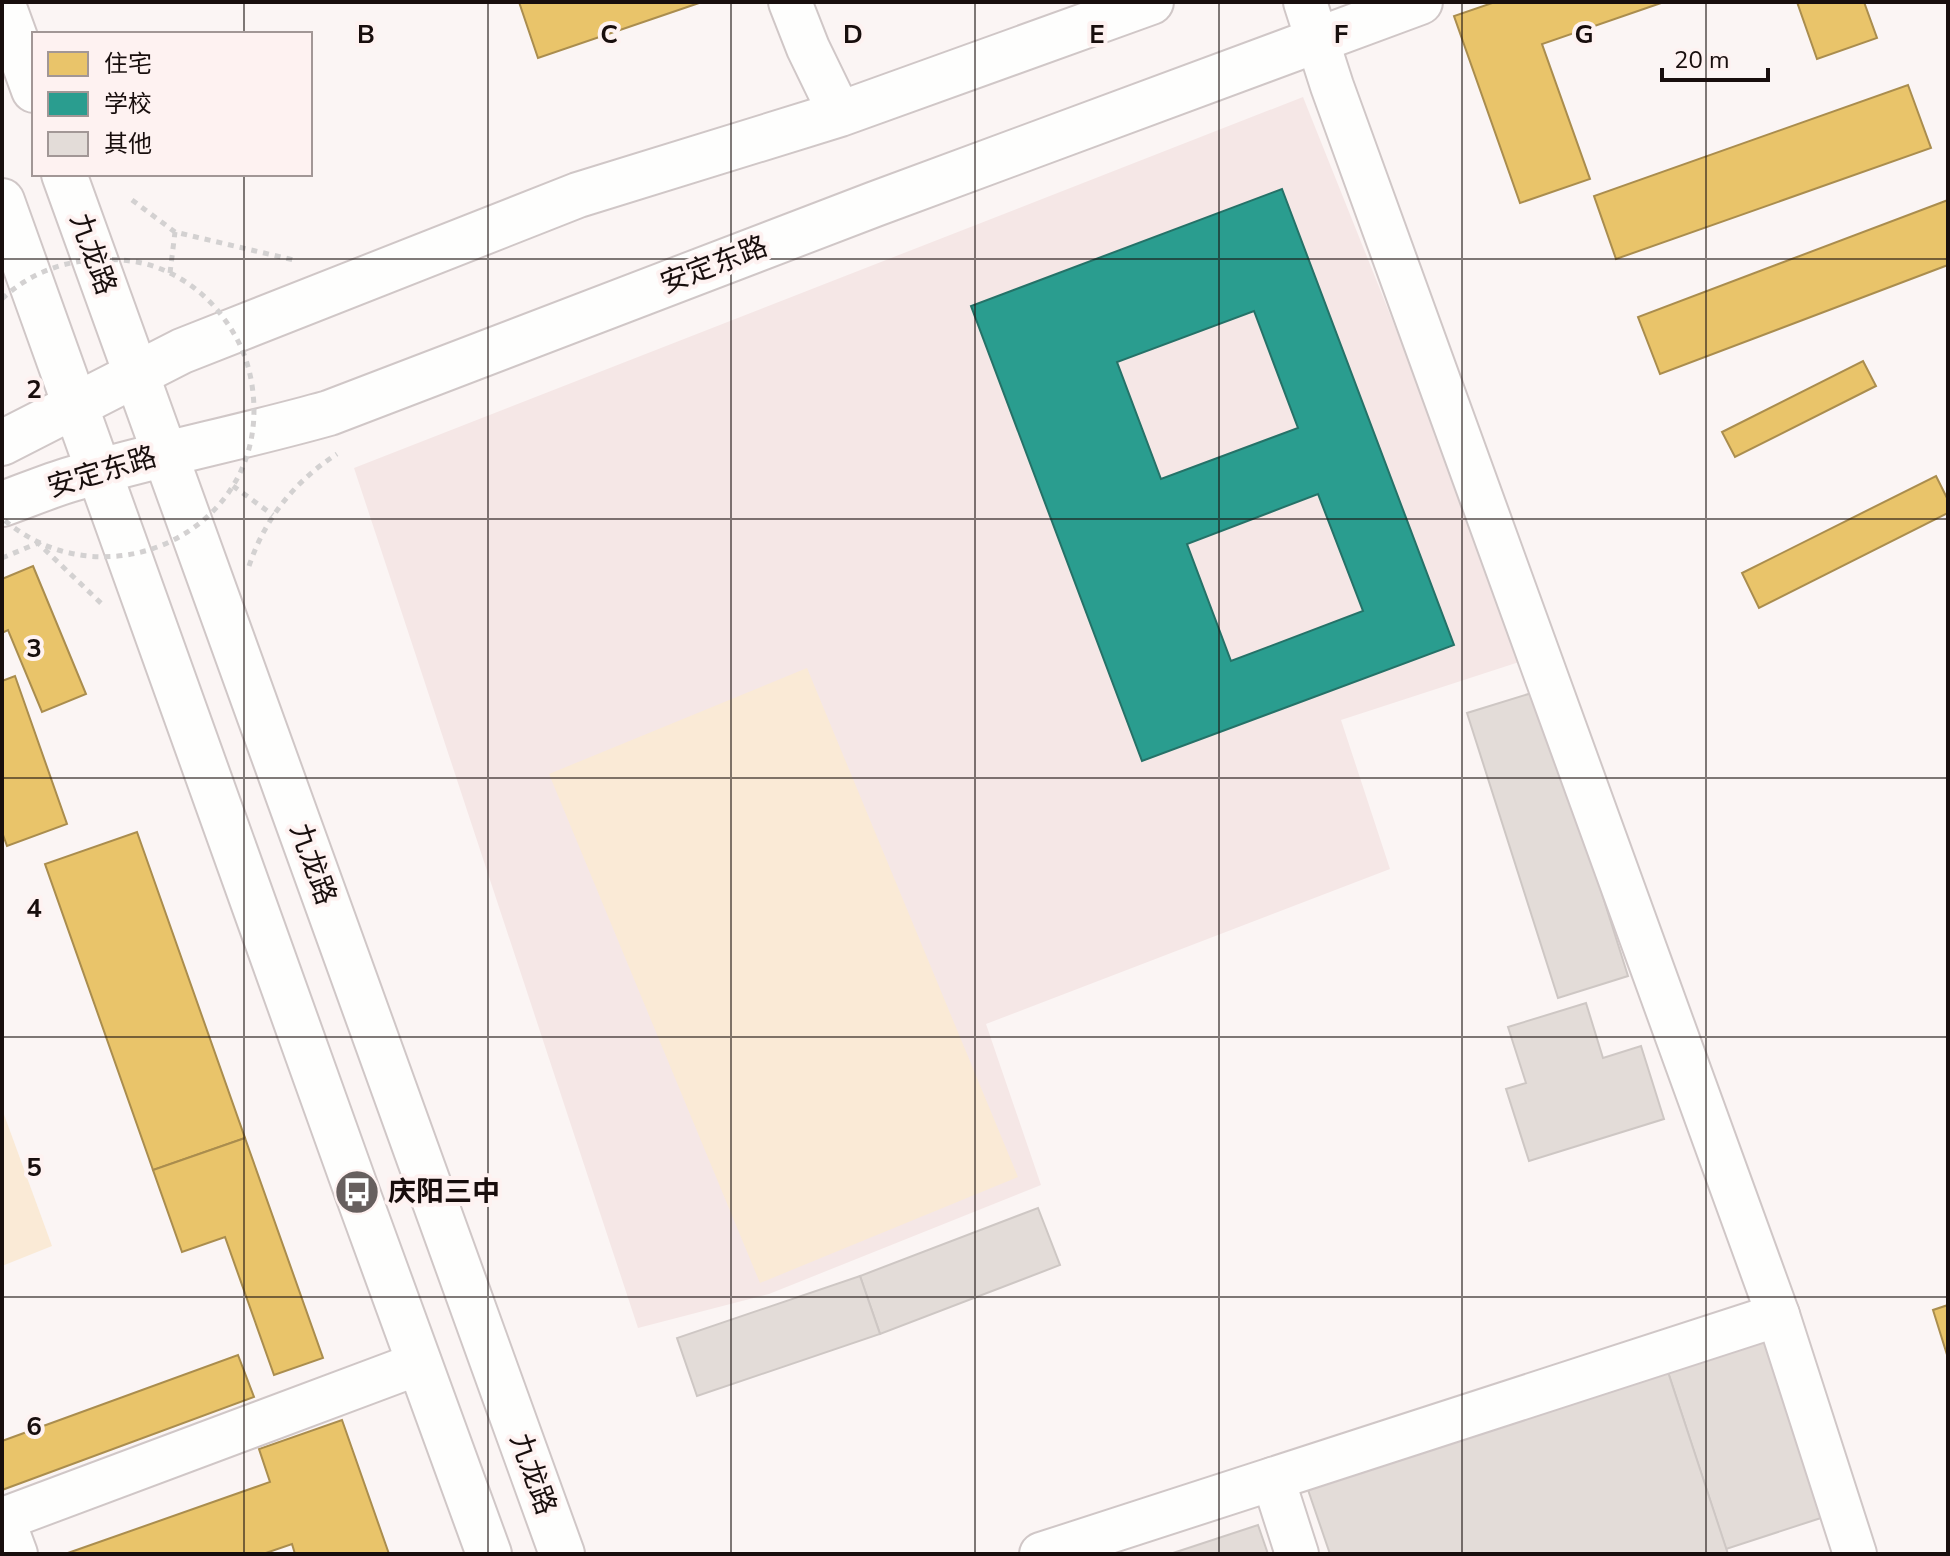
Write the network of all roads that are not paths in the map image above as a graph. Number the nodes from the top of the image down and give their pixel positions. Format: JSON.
{"nodes":[{"id":1,"x":2,"y":2,"type":"edge"},
{"id":2,"x":790,"y":2,"type":"edge"},
{"id":3,"x":1151,"y":2,"type":"edge"},
{"id":4,"x":1420,"y":2,"type":"edge"},
{"id":5,"x":1311,"y":21,"type":"edge"},
{"id":6,"x":32,"y":84,"type":"edge"},
{"id":7,"x":840,"y":114,"type":"junction"},
{"id":8,"x":65,"y":176,"type":"edge"},
{"id":9,"x":2,"y":201,"type":"edge"},
{"id":10,"x":137,"y":374,"type":"junction"},
{"id":11,"x":75,"y":406,"type":"junction"},
{"id":12,"x":2,"y":443,"type":"edge"},
{"id":13,"x":165,"y":453,"type":"junction"},
{"id":14,"x":98,"y":472,"type":"junction"},
{"id":15,"x":2,"y":504,"type":"edge"},
{"id":16,"x":1778,"y":1315,"type":"junction"},
{"id":17,"x":420,"y":1363,"type":"junction"},
{"id":18,"x":1273,"y":1479,"type":"junction"},
{"id":19,"x":16,"y":1554,"type":"edge"},
{"id":20,"x":489,"y":1554,"type":"edge"},
{"id":21,"x":562,"y":1554,"type":"edge"},
{"id":22,"x":1041,"y":1554,"type":"edge"},
{"id":23,"x":1297,"y":1554,"type":"edge"},
{"id":24,"x":1855,"y":1554,"type":"edge"}],
"edges":[{"from":1,"to":6,"type":"main road"},
{"from":2,"to":7,"type":"street"},
{"from":3,"to":7,"type":"main road"},
{"from":4,"to":5,"type":"main road","name":"安定东路"},
{"from":5,"to":13,"type":"main road","name":"安定东路"},
{"from":5,"to":16,"type":"street"},
{"from":7,"to":10,"type":"main road"},
{"from":8,"to":10,"type":"main road","name":"九龙路"},
{"from":9,"to":11,"type":"main road"},
{"from":10,"to":11,"type":"main road"},
{"from":10,"to":13,"type":"main road","name":"九龙路"},
{"from":11,"to":12,"type":"main road"},
{"from":11,"to":14,"type":"main road"},
{"from":13,"to":14,"type":"main road","name":"安定东路"},
{"from":13,"to":21,"type":"main road","name":"九龙路"},
{"from":14,"to":15,"type":"main road","name":"安定东路"},
{"from":14,"to":17,"type":"main road"},
{"from":16,"to":18,"type":"street"},
{"from":16,"to":24,"type":"street"},
{"from":17,"to":19,"type":"street"},
{"from":17,"to":20,"type":"main road"},
{"from":18,"to":22,"type":"street"},
{"from":18,"to":23,"type":"street"}]}
